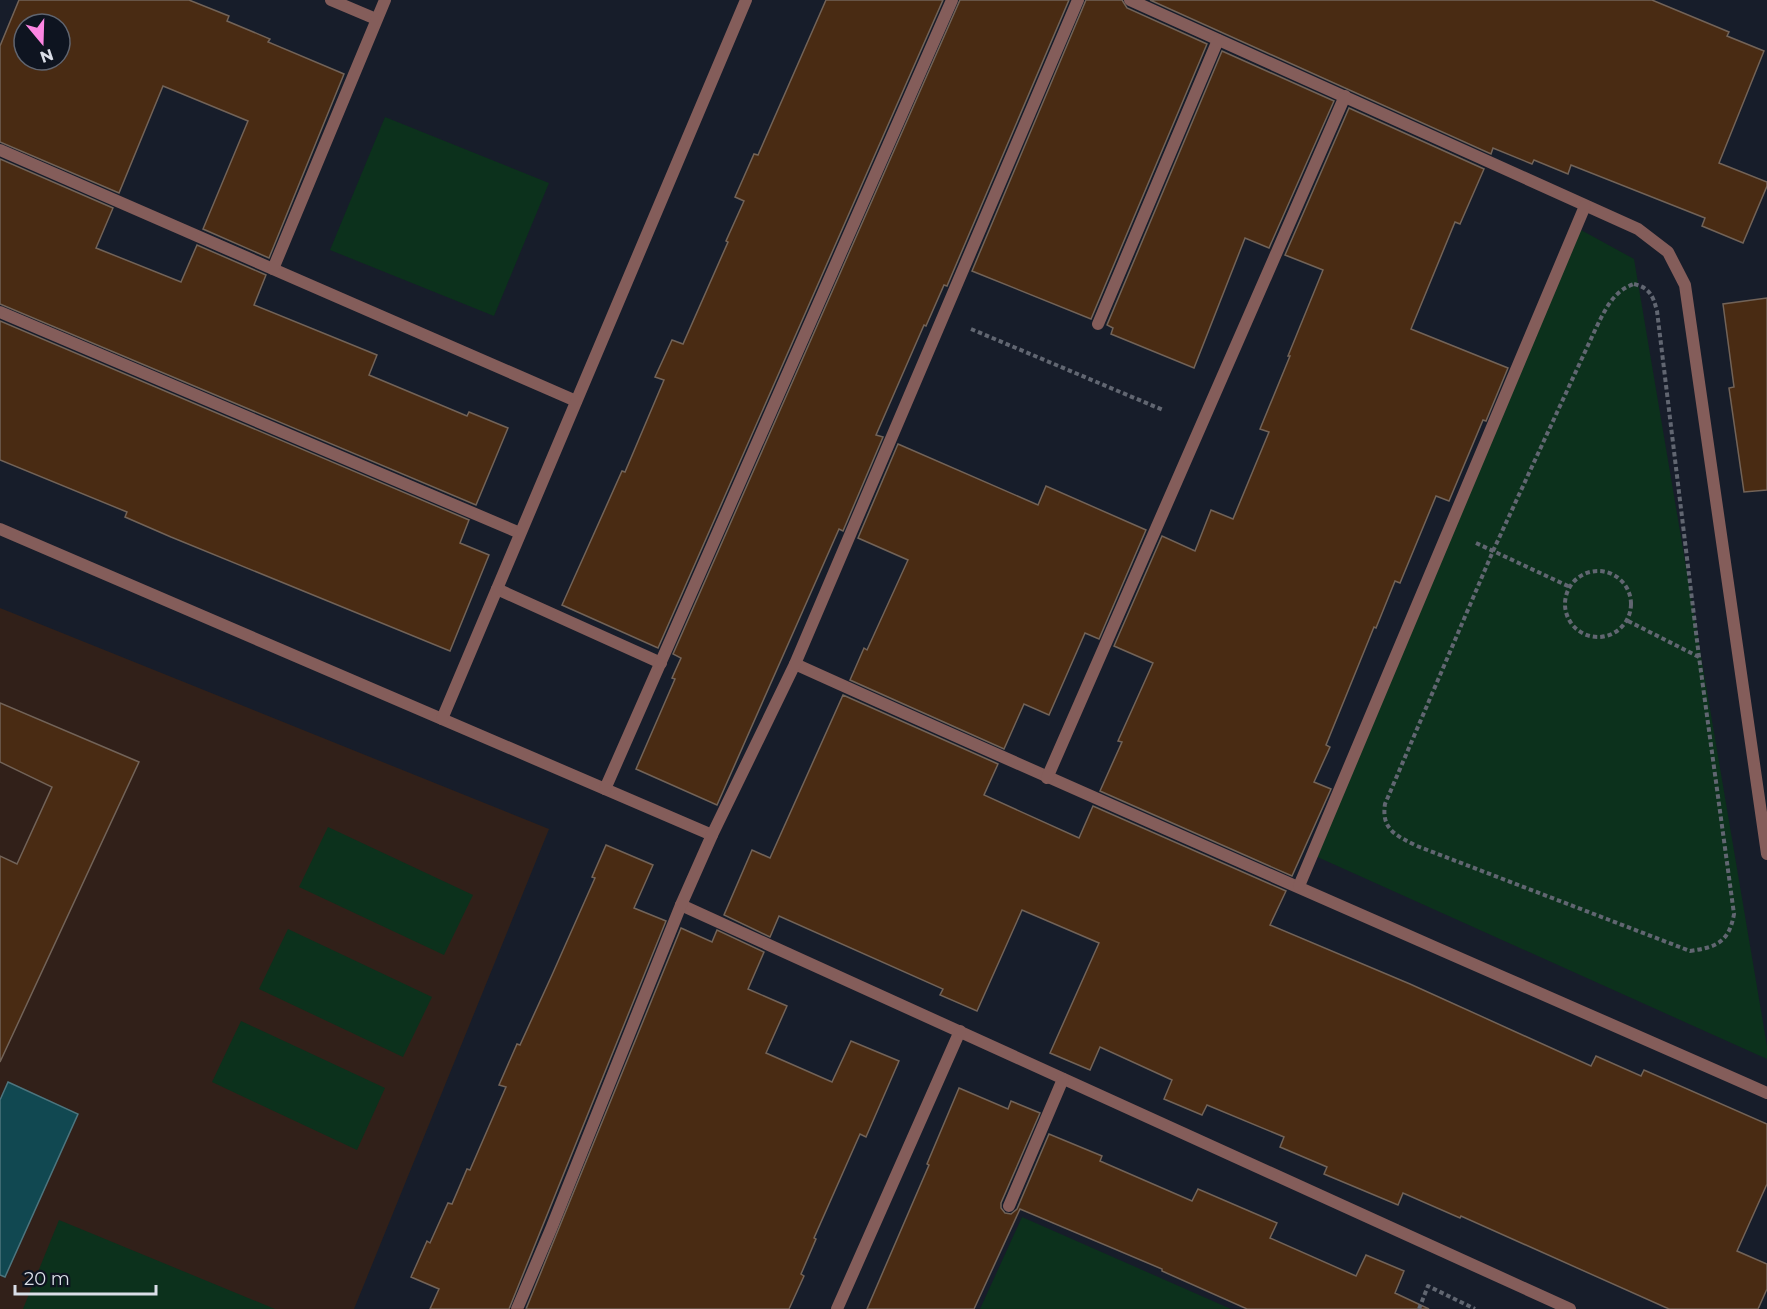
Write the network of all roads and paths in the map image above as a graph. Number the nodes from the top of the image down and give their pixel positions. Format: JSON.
{"nodes":[{"id":1,"x":331,"y":0,"type":"edge"},
{"id":2,"x":385,"y":0,"type":"edge"},
{"id":3,"x":746,"y":0,"type":"edge"},
{"id":4,"x":951,"y":0,"type":"edge"},
{"id":5,"x":1078,"y":0,"type":"edge"},
{"id":6,"x":1130,"y":0,"type":"edge"},
{"id":7,"x":376,"y":19,"type":"junction"},
{"id":8,"x":1218,"y":40,"type":"junction"},
{"id":9,"x":1345,"y":96,"type":"junction"},
{"id":10,"x":0,"y":150,"type":"edge"},
{"id":11,"x":1585,"y":206,"type":"junction"},
{"id":12,"x":273,"y":269,"type":"junction"},
{"id":13,"x":0,"y":312,"type":"edge"},
{"id":14,"x":943,"y":318,"type":"junction"},
{"id":15,"x":1098,"y":324,"type":"dead end"},
{"id":16,"x":576,"y":402,"type":"junction"},
{"id":17,"x":1163,"y":410,"type":"dead end"},
{"id":18,"x":0,"y":529,"type":"edge"},
{"id":19,"x":1449,"y":530,"type":"junction"},
{"id":20,"x":520,"y":533,"type":"junction"},
{"id":21,"x":1493,"y":551,"type":"junction"},
{"id":22,"x":1570,"y":587,"type":"junction"},
{"id":23,"x":497,"y":589,"type":"junction"},
{"id":24,"x":1628,"y":621,"type":"junction"},
{"id":25,"x":1699,"y":657,"type":"junction"},
{"id":26,"x":661,"y":663,"type":"junction"},
{"id":27,"x":795,"y":664,"type":"junction"},
{"id":28,"x":442,"y":719,"type":"junction"},
{"id":29,"x":1047,"y":778,"type":"junction"},
{"id":30,"x":605,"y":789,"type":"junction"},
{"id":31,"x":712,"y":835,"type":"junction"},
{"id":32,"x":1767,"y":854,"type":"edge"},
{"id":33,"x":1299,"y":886,"type":"junction"},
{"id":34,"x":681,"y":905,"type":"junction"},
{"id":35,"x":960,"y":1031,"type":"junction"},
{"id":36,"x":1063,"y":1079,"type":"junction"},
{"id":37,"x":1767,"y":1093,"type":"edge"},
{"id":38,"x":1009,"y":1206,"type":"dead end"},
{"id":39,"x":517,"y":1309,"type":"edge"},
{"id":40,"x":837,"y":1309,"type":"edge"},
{"id":41,"x":1419,"y":1309,"type":"edge"},
{"id":42,"x":1475,"y":1309,"type":"edge"},
{"id":43,"x":1570,"y":1309,"type":"edge"}],
"edges":[{"from":1,"to":7,"type":"street"},
{"from":2,"to":7,"type":"street"},
{"from":3,"to":16,"type":"street"},
{"from":4,"to":26,"type":"street"},
{"from":5,"to":14,"type":"street"},
{"from":6,"to":8,"type":"street"},
{"from":7,"to":12,"type":"street"},
{"from":8,"to":9,"type":"street"},
{"from":8,"to":15,"type":"street"},
{"from":9,"to":11,"type":"street"},
{"from":9,"to":29,"type":"street"},
{"from":10,"to":12,"type":"street"},
{"from":11,"to":19,"type":"street"},
{"from":11,"to":32,"type":"street"},
{"from":12,"to":16,"type":"street"},
{"from":13,"to":20,"type":"street"},
{"from":14,"to":17,"type":"path"},
{"from":14,"to":27,"type":"street"},
{"from":16,"to":20,"type":"street"},
{"from":18,"to":28,"type":"street"},
{"from":19,"to":21,"type":"path"},
{"from":19,"to":33,"type":"street"},
{"from":20,"to":23,"type":"street"},
{"from":21,"to":22,"type":"path"},
{"from":21,"to":25,"type":"path"},
{"from":21,"to":25,"type":"path"},
{"from":22,"to":24,"type":"path"},
{"from":22,"to":24,"type":"path"},
{"from":23,"to":26,"type":"street"},
{"from":23,"to":28,"type":"street"},
{"from":24,"to":25,"type":"path"},
{"from":26,"to":30,"type":"street"},
{"from":27,"to":29,"type":"street"},
{"from":27,"to":31,"type":"street"},
{"from":28,"to":30,"type":"street"},
{"from":29,"to":33,"type":"street"},
{"from":30,"to":31,"type":"street"},
{"from":31,"to":34,"type":"street"},
{"from":33,"to":37,"type":"street"},
{"from":34,"to":35,"type":"street"},
{"from":34,"to":39,"type":"street"},
{"from":35,"to":36,"type":"street"},
{"from":35,"to":40,"type":"street"},
{"from":36,"to":38,"type":"street"},
{"from":36,"to":43,"type":"street"},
{"from":41,"to":42,"type":"path"}]}
